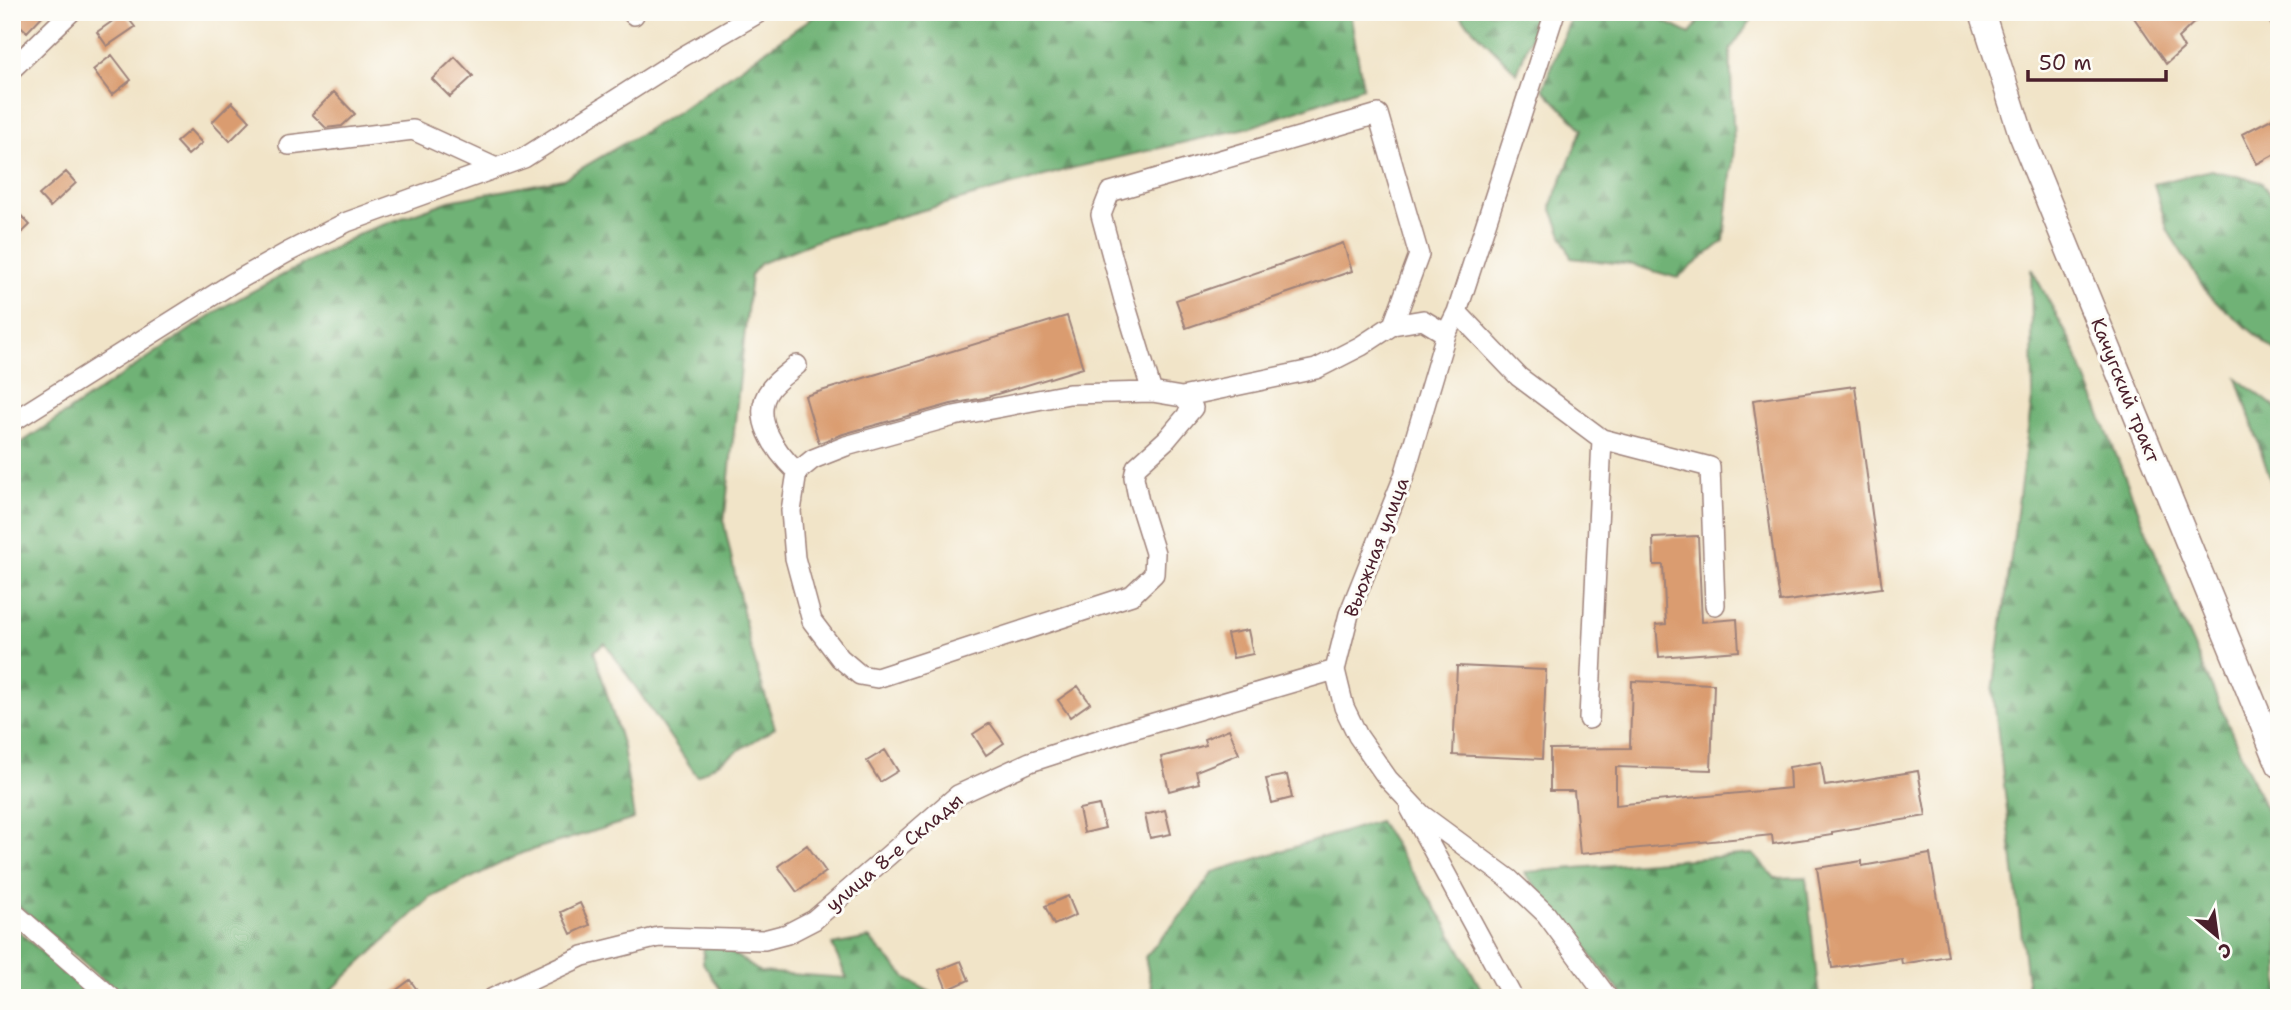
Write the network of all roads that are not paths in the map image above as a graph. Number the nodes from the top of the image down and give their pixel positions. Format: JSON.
{"nodes":[{"id":1,"x":71,"y":12,"type":"edge"},
{"id":2,"x":760,"y":12,"type":"edge"},
{"id":3,"x":1555,"y":12,"type":"edge"},
{"id":4,"x":1982,"y":12,"type":"edge"},
{"id":5,"x":2276,"y":12,"type":"edge"},
{"id":6,"x":2279,"y":19,"type":"edge"},
{"id":7,"x":12,"y":69,"type":"edge"},
{"id":8,"x":289,"y":145,"type":"dead end"},
{"id":9,"x":496,"y":168,"type":"junction"},
{"id":10,"x":1457,"y":312,"type":"junction"},
{"id":11,"x":1393,"y":325,"type":"junction"},
{"id":12,"x":1446,"y":334,"type":"junction"},
{"id":13,"x":797,"y":365,"type":"dead end"},
{"id":14,"x":1152,"y":392,"type":"junction"},
{"id":15,"x":1182,"y":397,"type":"junction"},
{"id":16,"x":12,"y":422,"type":"edge"},
{"id":17,"x":1602,"y":439,"type":"junction"},
{"id":18,"x":797,"y":472,"type":"junction"},
{"id":19,"x":1714,"y":605,"type":"dead end"},
{"id":20,"x":1335,"y":670,"type":"junction"},
{"id":21,"x":1589,"y":719,"type":"dead end"},
{"id":22,"x":2279,"y":765,"type":"edge"},
{"id":23,"x":1401,"y":792,"type":"junction"},
{"id":24,"x":12,"y":911,"type":"edge"},
{"id":25,"x":112,"y":998,"type":"edge"},
{"id":26,"x":493,"y":998,"type":"edge"},
{"id":27,"x":1513,"y":998,"type":"edge"},
{"id":28,"x":1608,"y":998,"type":"edge"}],
"edges":[{"from":1,"to":7,"type":"street"},
{"from":2,"to":9,"type":"street"},
{"from":3,"to":10,"type":"street","name":"Вьюжная улица"},
{"from":4,"to":22,"type":"main road","name":"Качугский тракт"},
{"from":5,"to":6,"type":"street"},
{"from":8,"to":9,"type":"street"},
{"from":9,"to":16,"type":"street"},
{"from":10,"to":12,"type":"street","name":"Вьюжная улица"},
{"from":10,"to":17,"type":"street"},
{"from":11,"to":12,"type":"street"},
{"from":11,"to":14,"type":"street"},
{"from":11,"to":15,"type":"street"},
{"from":12,"to":20,"type":"street","name":"Вьюжная улица"},
{"from":13,"to":18,"type":"street"},
{"from":14,"to":15,"type":"street"},
{"from":14,"to":18,"type":"street"},
{"from":15,"to":18,"type":"street"},
{"from":17,"to":19,"type":"street"},
{"from":17,"to":21,"type":"street"},
{"from":20,"to":23,"type":"street","name":"Вьюжная улица"},
{"from":20,"to":26,"type":"street","name":"улица 8-е Склады"},
{"from":23,"to":27,"type":"street"},
{"from":23,"to":28,"type":"street","name":"Вьюжная улица"},
{"from":24,"to":25,"type":"street"}]}
